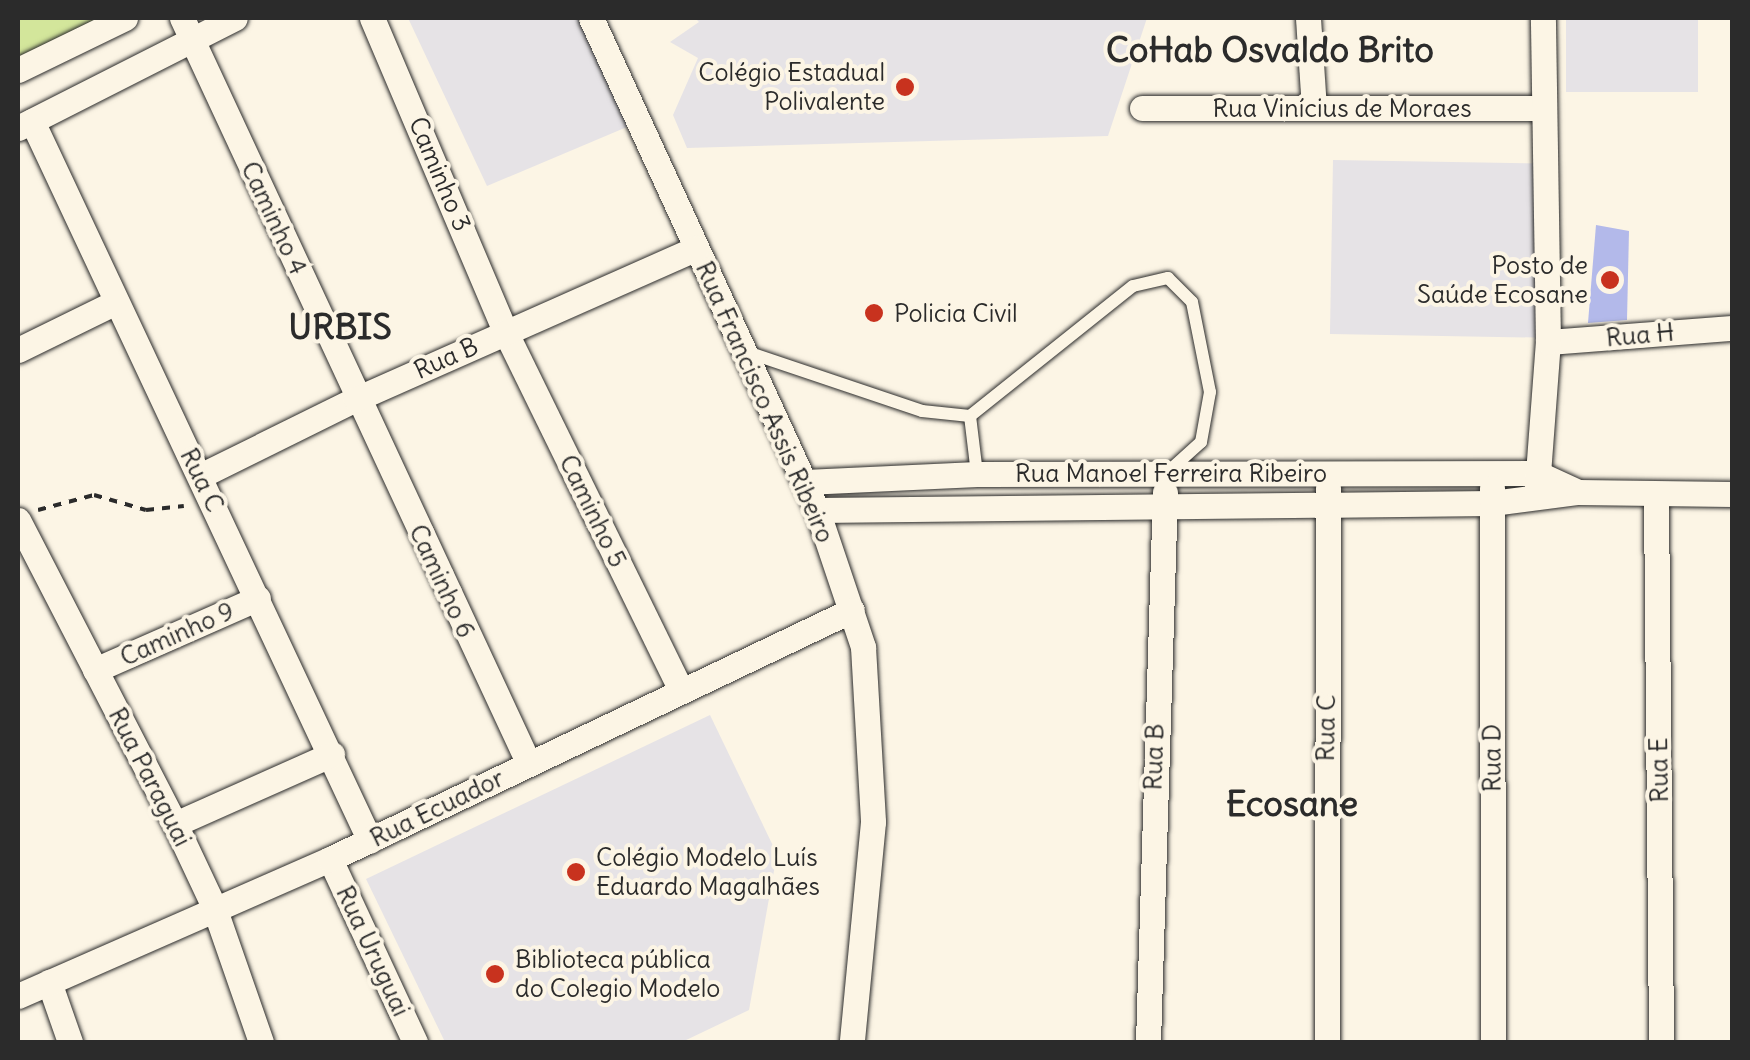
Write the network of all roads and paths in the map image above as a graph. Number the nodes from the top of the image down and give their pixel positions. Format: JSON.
{"nodes":[{"id":1,"x":124,"y":18,"type":"edge"},
{"id":2,"x":236,"y":18,"type":"edge"},
{"id":3,"x":372,"y":18,"type":"edge"},
{"id":4,"x":590,"y":18,"type":"edge"},
{"id":5,"x":1308,"y":18,"type":"edge"},
{"id":6,"x":1543,"y":18,"type":"edge"},
{"id":7,"x":187,"y":27,"type":"edge"},
{"id":8,"x":18,"y":70,"type":"edge"},
{"id":9,"x":1142,"y":108,"type":"dead end"},
{"id":10,"x":1314,"y":108,"type":"junction"},
{"id":11,"x":1542,"y":108,"type":"junction"},
{"id":12,"x":25,"y":125,"type":"edge"},
{"id":13,"x":696,"y":248,"type":"junction"},
{"id":14,"x":116,"y":302,"type":"junction"},
{"id":15,"x":1732,"y":328,"type":"edge"},
{"id":16,"x":505,"y":332,"type":"junction"},
{"id":17,"x":1548,"y":342,"type":"junction"},
{"id":18,"x":18,"y":350,"type":"edge"},
{"id":19,"x":740,"y":350,"type":"junction"},
{"id":20,"x":356,"y":399,"type":"junction"},
{"id":21,"x":970,"y":416,"type":"junction"},
{"id":22,"x":1166,"y":472,"type":"junction"},
{"id":23,"x":1328,"y":473,"type":"junction"},
{"id":24,"x":1492,"y":473,"type":"junction"},
{"id":25,"x":1536,"y":473,"type":"junction"},
{"id":26,"x":977,"y":474,"type":"junction"},
{"id":27,"x":200,"y":476,"type":"junction"},
{"id":28,"x":805,"y":482,"type":"junction"},
{"id":29,"x":1578,"y":492,"type":"junction"},
{"id":30,"x":1732,"y":494,"type":"edge"},
{"id":31,"x":1656,"y":498,"type":"junction"},
{"id":32,"x":1538,"y":500,"type":"junction"},
{"id":33,"x":1328,"y":503,"type":"junction"},
{"id":34,"x":1492,"y":503,"type":"junction"},
{"id":35,"x":1165,"y":505,"type":"junction"},
{"id":36,"x":817,"y":510,"type":"junction"},
{"id":37,"x":27,"y":516,"type":"edge"},
{"id":38,"x":258,"y":598,"type":"junction"},
{"id":39,"x":852,"y":610,"type":"junction"},
{"id":40,"x":95,"y":670,"type":"junction"},
{"id":41,"x":681,"y":690,"type":"junction"},
{"id":42,"x":332,"y":754,"type":"junction"},
{"id":43,"x":528,"y":762,"type":"junction"},
{"id":44,"x":175,"y":824,"type":"junction"},
{"id":45,"x":370,"y":841,"type":"junction"},
{"id":46,"x":330,"y":860,"type":"junction"},
{"id":47,"x":214,"y":906,"type":"junction"},
{"id":48,"x":49,"y":982,"type":"junction"},
{"id":49,"x":18,"y":996,"type":"edge"},
{"id":50,"x":70,"y":1042,"type":"edge"},
{"id":51,"x":260,"y":1042,"type":"edge"},
{"id":52,"x":415,"y":1042,"type":"edge"},
{"id":53,"x":852,"y":1042,"type":"edge"},
{"id":54,"x":1148,"y":1042,"type":"edge"},
{"id":55,"x":1327,"y":1042,"type":"edge"},
{"id":56,"x":1493,"y":1042,"type":"edge"},
{"id":57,"x":1661,"y":1042,"type":"edge"}],
"edges":[{"from":1,"to":8,"type":"street"},
{"from":2,"to":7,"type":"street"},
{"from":3,"to":16,"type":"street","name":"Caminho 3"},
{"from":4,"to":13,"type":"street","name":"Rua Francisco Assis Ribeiro"},
{"from":5,"to":10,"type":"street"},
{"from":6,"to":11,"type":"street"},
{"from":7,"to":12,"type":"street"},
{"from":7,"to":20,"type":"street","name":"Caminho 4"},
{"from":9,"to":10,"type":"street","name":"Rua Vinícius de Moraes"},
{"from":10,"to":11,"type":"street","name":"Rua Vinícius de Moraes"},
{"from":11,"to":17,"type":"street"},
{"from":12,"to":14,"type":"street","name":"Rua C"},
{"from":13,"to":16,"type":"street","name":"Rua B"},
{"from":13,"to":19,"type":"street","name":"Rua Francisco Assis Ribeiro"},
{"from":14,"to":18,"type":"street"},
{"from":14,"to":27,"type":"street","name":"Rua C"},
{"from":15,"to":17,"type":"street","name":"Rua H"},
{"from":16,"to":20,"type":"street","name":"Rua B"},
{"from":16,"to":41,"type":"street","name":"Caminho 5"},
{"from":17,"to":25,"type":"street"},
{"from":19,"to":21,"type":"lane"},
{"from":19,"to":28,"type":"street","name":"Rua Francisco Assis Ribeiro"},
{"from":20,"to":27,"type":"street","name":"Rua B"},
{"from":20,"to":43,"type":"street","name":"Caminho 6"},
{"from":21,"to":22,"type":"lane"},
{"from":21,"to":26,"type":"lane"},
{"from":22,"to":23,"type":"street","name":"Rua Manoel Ferreira Ribeiro"},
{"from":22,"to":26,"type":"street","name":"Rua Manoel Ferreira Ribeiro"},
{"from":22,"to":35,"type":"street","name":"Rua B"},
{"from":23,"to":24,"type":"street","name":"Rua Manoel Ferreira Ribeiro"},
{"from":23,"to":33,"type":"street","name":"Rua C"},
{"from":24,"to":25,"type":"street","name":"Rua Manoel Ferreira Ribeiro"},
{"from":24,"to":34,"type":"street","name":"Rua D"},
{"from":25,"to":29,"type":"street","name":"Rua Manoel Ferreira Ribeiro"},
{"from":25,"to":32,"type":"street"},
{"from":26,"to":28,"type":"street","name":"Rua Manoel Ferreira Ribeiro"},
{"from":27,"to":37,"type":"path"},
{"from":27,"to":38,"type":"street","name":"Rua C"},
{"from":28,"to":36,"type":"street","name":"Rua Francisco Assis Ribeiro"},
{"from":29,"to":31,"type":"street","name":"Rua Manoel Ferreira Ribeiro"},
{"from":29,"to":32,"type":"street","name":"Rua Manoel Ferreira Ribeiro"},
{"from":30,"to":31,"type":"street","name":"Rua Manoel Ferreira Ribeiro"},
{"from":31,"to":57,"type":"street","name":"Rua E"},
{"from":32,"to":34,"type":"street","name":"Rua Manoel Ferreira Ribeiro"},
{"from":33,"to":34,"type":"street","name":"Rua Manoel Ferreira Ribeiro"},
{"from":33,"to":35,"type":"street","name":"Rua Manoel Ferreira Ribeiro"},
{"from":33,"to":55,"type":"street","name":"Rua C"},
{"from":34,"to":56,"type":"street","name":"Rua D"},
{"from":35,"to":36,"type":"street","name":"Rua Manoel Ferreira Ribeiro"},
{"from":35,"to":54,"type":"street","name":"Rua B"},
{"from":36,"to":39,"type":"street","name":"Rua Francisco Assis Ribeiro"},
{"from":37,"to":40,"type":"street","name":"Rua Paraguai"},
{"from":38,"to":40,"type":"street","name":"Caminho 9"},
{"from":38,"to":42,"type":"street","name":"Rua C"},
{"from":39,"to":41,"type":"street","name":"Rua Ecuador"},
{"from":39,"to":53,"type":"street","name":"Rua Francisco Assis Ribeiro"},
{"from":40,"to":44,"type":"street","name":"Rua Paraguai"},
{"from":41,"to":43,"type":"street","name":"Rua Ecuador"},
{"from":42,"to":44,"type":"street"},
{"from":42,"to":45,"type":"street","name":"Rua C"},
{"from":43,"to":45,"type":"street","name":"Rua Ecuador"},
{"from":44,"to":47,"type":"street","name":"Rua Paraguai"},
{"from":45,"to":46,"type":"street","name":"Rua Ecuador"},
{"from":46,"to":47,"type":"street","name":"Rua Ecuador"},
{"from":46,"to":52,"type":"street","name":"Rua Uruguai"},
{"from":47,"to":48,"type":"street","name":"Rua Ecuador"},
{"from":47,"to":51,"type":"street","name":"Rua Paraguai"},
{"from":48,"to":49,"type":"street","name":"Rua Ecuador"},
{"from":48,"to":50,"type":"street"}]}
